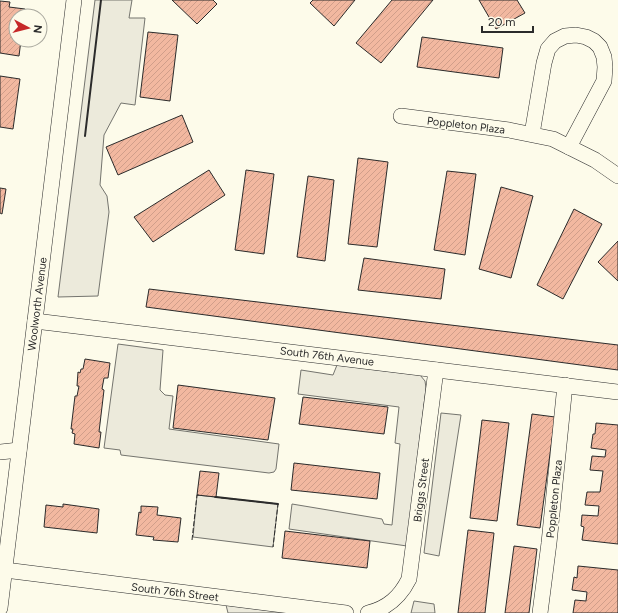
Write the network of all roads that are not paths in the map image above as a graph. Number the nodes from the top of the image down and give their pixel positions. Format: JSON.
{"nodes":[{"id":1,"x":74,"y":0,"type":"edge"},
{"id":2,"x":401,"y":116,"type":"dead end"},
{"id":3,"x":532,"y":134,"type":"junction"},
{"id":4,"x":569,"y":147,"type":"junction"},
{"id":5,"x":618,"y":176,"type":"edge"},
{"id":6,"x":35,"y":321,"type":"junction"},
{"id":7,"x":436,"y":370,"type":"junction"},
{"id":8,"x":565,"y":385,"type":"junction"},
{"id":9,"x":618,"y":392,"type":"edge"},
{"id":10,"x":19,"y":450,"type":"junction"},
{"id":11,"x":0,"y":452,"type":"edge"},
{"id":12,"x":5,"y":570,"type":"junction"},
{"id":13,"x":0,"y":608,"type":"edge"},
{"id":14,"x":346,"y":613,"type":"edge"},
{"id":15,"x":368,"y":613,"type":"edge"},
{"id":16,"x":540,"y":613,"type":"edge"}],
"edges":[{"from":1,"to":6,"type":"street","name":"Woolworth Avenue"},
{"from":2,"to":3,"type":"street","name":"Poppleton Plaza"},
{"from":3,"to":4,"type":"street","name":"Poppleton Plaza"},
{"from":3,"to":4,"type":"street"},
{"from":4,"to":5,"type":"street","name":"Poppleton Plaza"},
{"from":6,"to":7,"type":"street","name":"South 76th Avenue"},
{"from":6,"to":10,"type":"street","name":"Woolworth Avenue"},
{"from":7,"to":8,"type":"street","name":"South 76th Avenue"},
{"from":7,"to":15,"type":"street","name":"Briggs Street"},
{"from":8,"to":9,"type":"street","name":"South 76th Avenue"},
{"from":8,"to":16,"type":"street","name":"Poppleton Plaza"},
{"from":10,"to":11,"type":"street"},
{"from":10,"to":12,"type":"street","name":"Woolworth Avenue"},
{"from":12,"to":13,"type":"street","name":"Woolworth Avenue"},
{"from":12,"to":14,"type":"street","name":"South 76th Street"}]}
